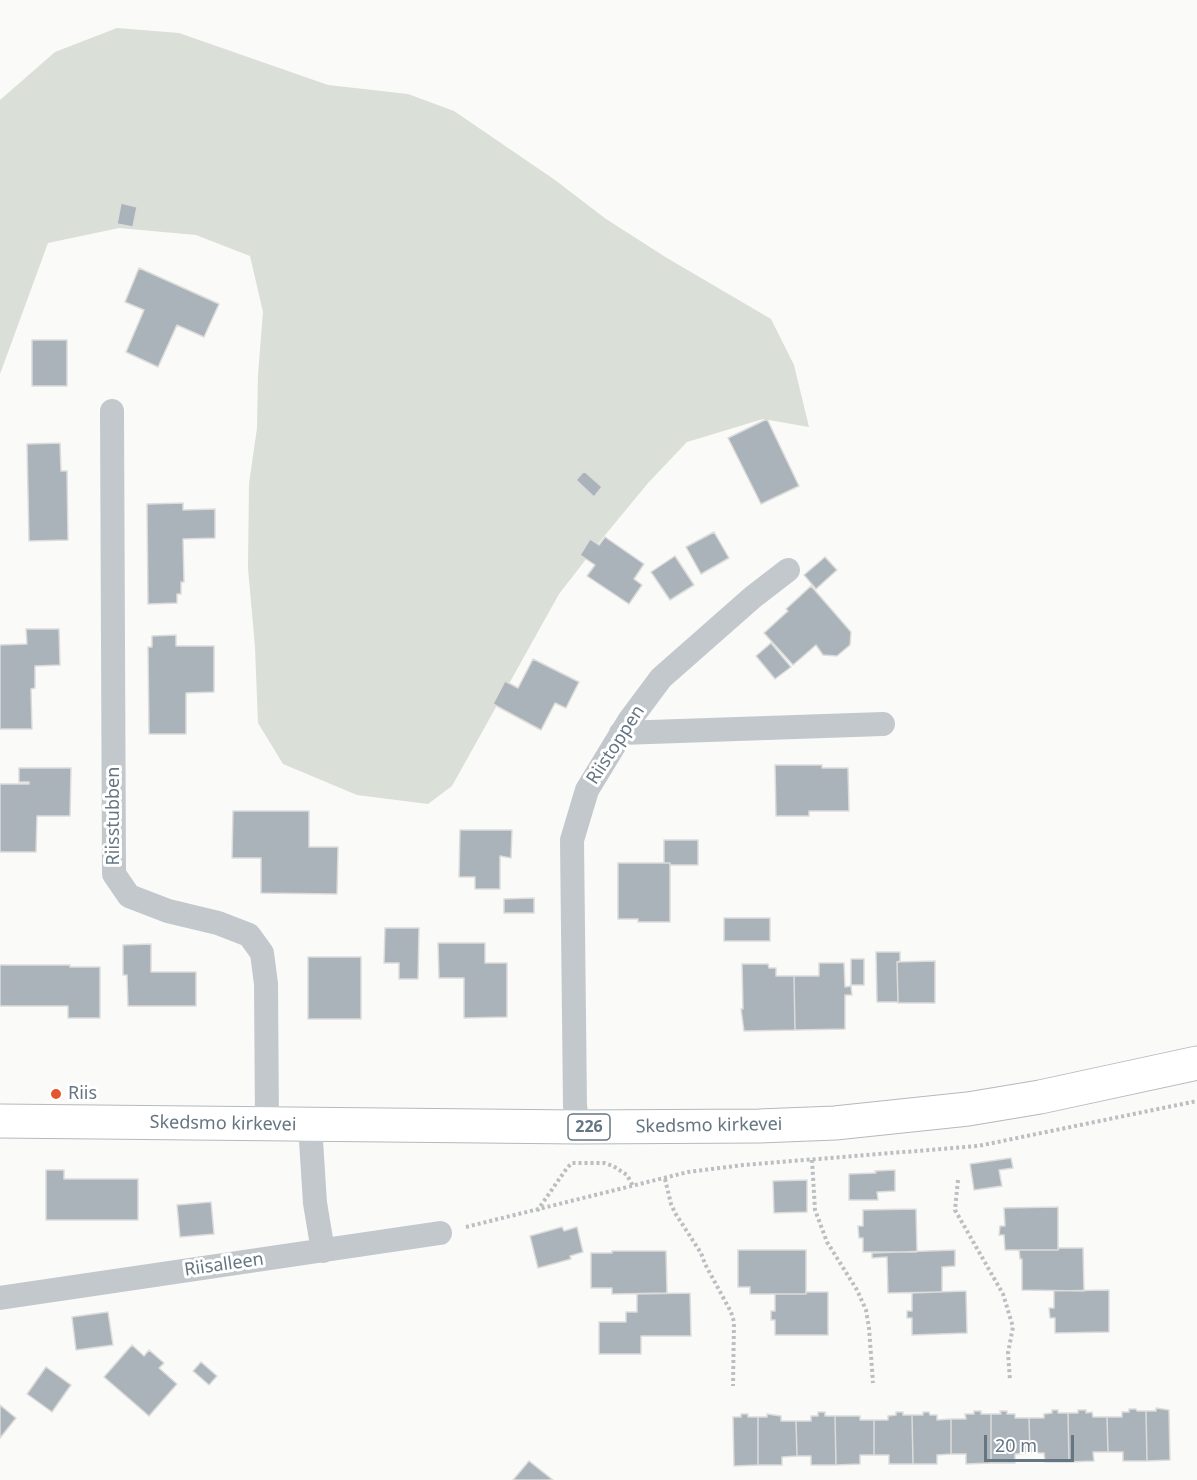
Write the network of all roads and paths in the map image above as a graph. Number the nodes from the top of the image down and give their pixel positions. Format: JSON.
{"nodes":[{"id":1,"x":112,"y":411,"type":"dead end"},
{"id":2,"x":788,"y":570,"type":"dead end"},
{"id":3,"x":883,"y":724,"type":"dead end"},
{"id":4,"x":621,"y":733,"type":"junction"},
{"id":5,"x":1197,"y":1063,"type":"edge"},
{"id":6,"x":1197,"y":1101,"type":"edge"},
{"id":7,"x":0,"y":1121,"type":"edge"},
{"id":8,"x":267,"y":1125,"type":"junction"},
{"id":9,"x":310,"y":1125,"type":"junction"},
{"id":10,"x":578,"y":1127,"type":"junction"},
{"id":11,"x":812,"y":1160,"type":"junction"},
{"id":12,"x":665,"y":1178,"type":"junction"},
{"id":13,"x":958,"y":1180,"type":"dead end"},
{"id":14,"x":633,"y":1186,"type":"junction"},
{"id":15,"x":536,"y":1212,"type":"junction"},
{"id":16,"x":440,"y":1233,"type":"joint"},
{"id":17,"x":322,"y":1251,"type":"junction"},
{"id":18,"x":0,"y":1298,"type":"edge"},
{"id":19,"x":1010,"y":1380,"type":"dead end"},
{"id":20,"x":873,"y":1383,"type":"dead end"},
{"id":21,"x":733,"y":1386,"type":"dead end"}],
"edges":[{"from":1,"to":8,"type":"street","name":"Riisstubben"},
{"from":2,"to":4,"type":"street","name":"Riistoppen"},
{"from":3,"to":4,"type":"street"},
{"from":4,"to":10,"type":"street","name":"Riistoppen"},
{"from":5,"to":10,"type":"highway","name":"Skedsmo kirkevei","number":"226"},
{"from":6,"to":11,"type":"path"},
{"from":7,"to":8,"type":"highway","name":"Skedsmo kirkevei","number":"226"},
{"from":8,"to":9,"type":"highway","name":"Skedsmo kirkevei","number":"226"},
{"from":9,"to":10,"type":"highway","name":"Skedsmo kirkevei","number":"226"},
{"from":9,"to":17,"type":"street"},
{"from":11,"to":12,"type":"path"},
{"from":11,"to":20,"type":"path"},
{"from":12,"to":14,"type":"path"},
{"from":12,"to":21,"type":"path"},
{"from":13,"to":19,"type":"path"},
{"from":14,"to":15,"type":"path"},
{"from":14,"to":15,"type":"path"},
{"from":15,"to":16,"type":"path"},
{"from":16,"to":17,"type":"street","name":"Riisalleen"},
{"from":17,"to":18,"type":"street","name":"Riisalleen"}]}
